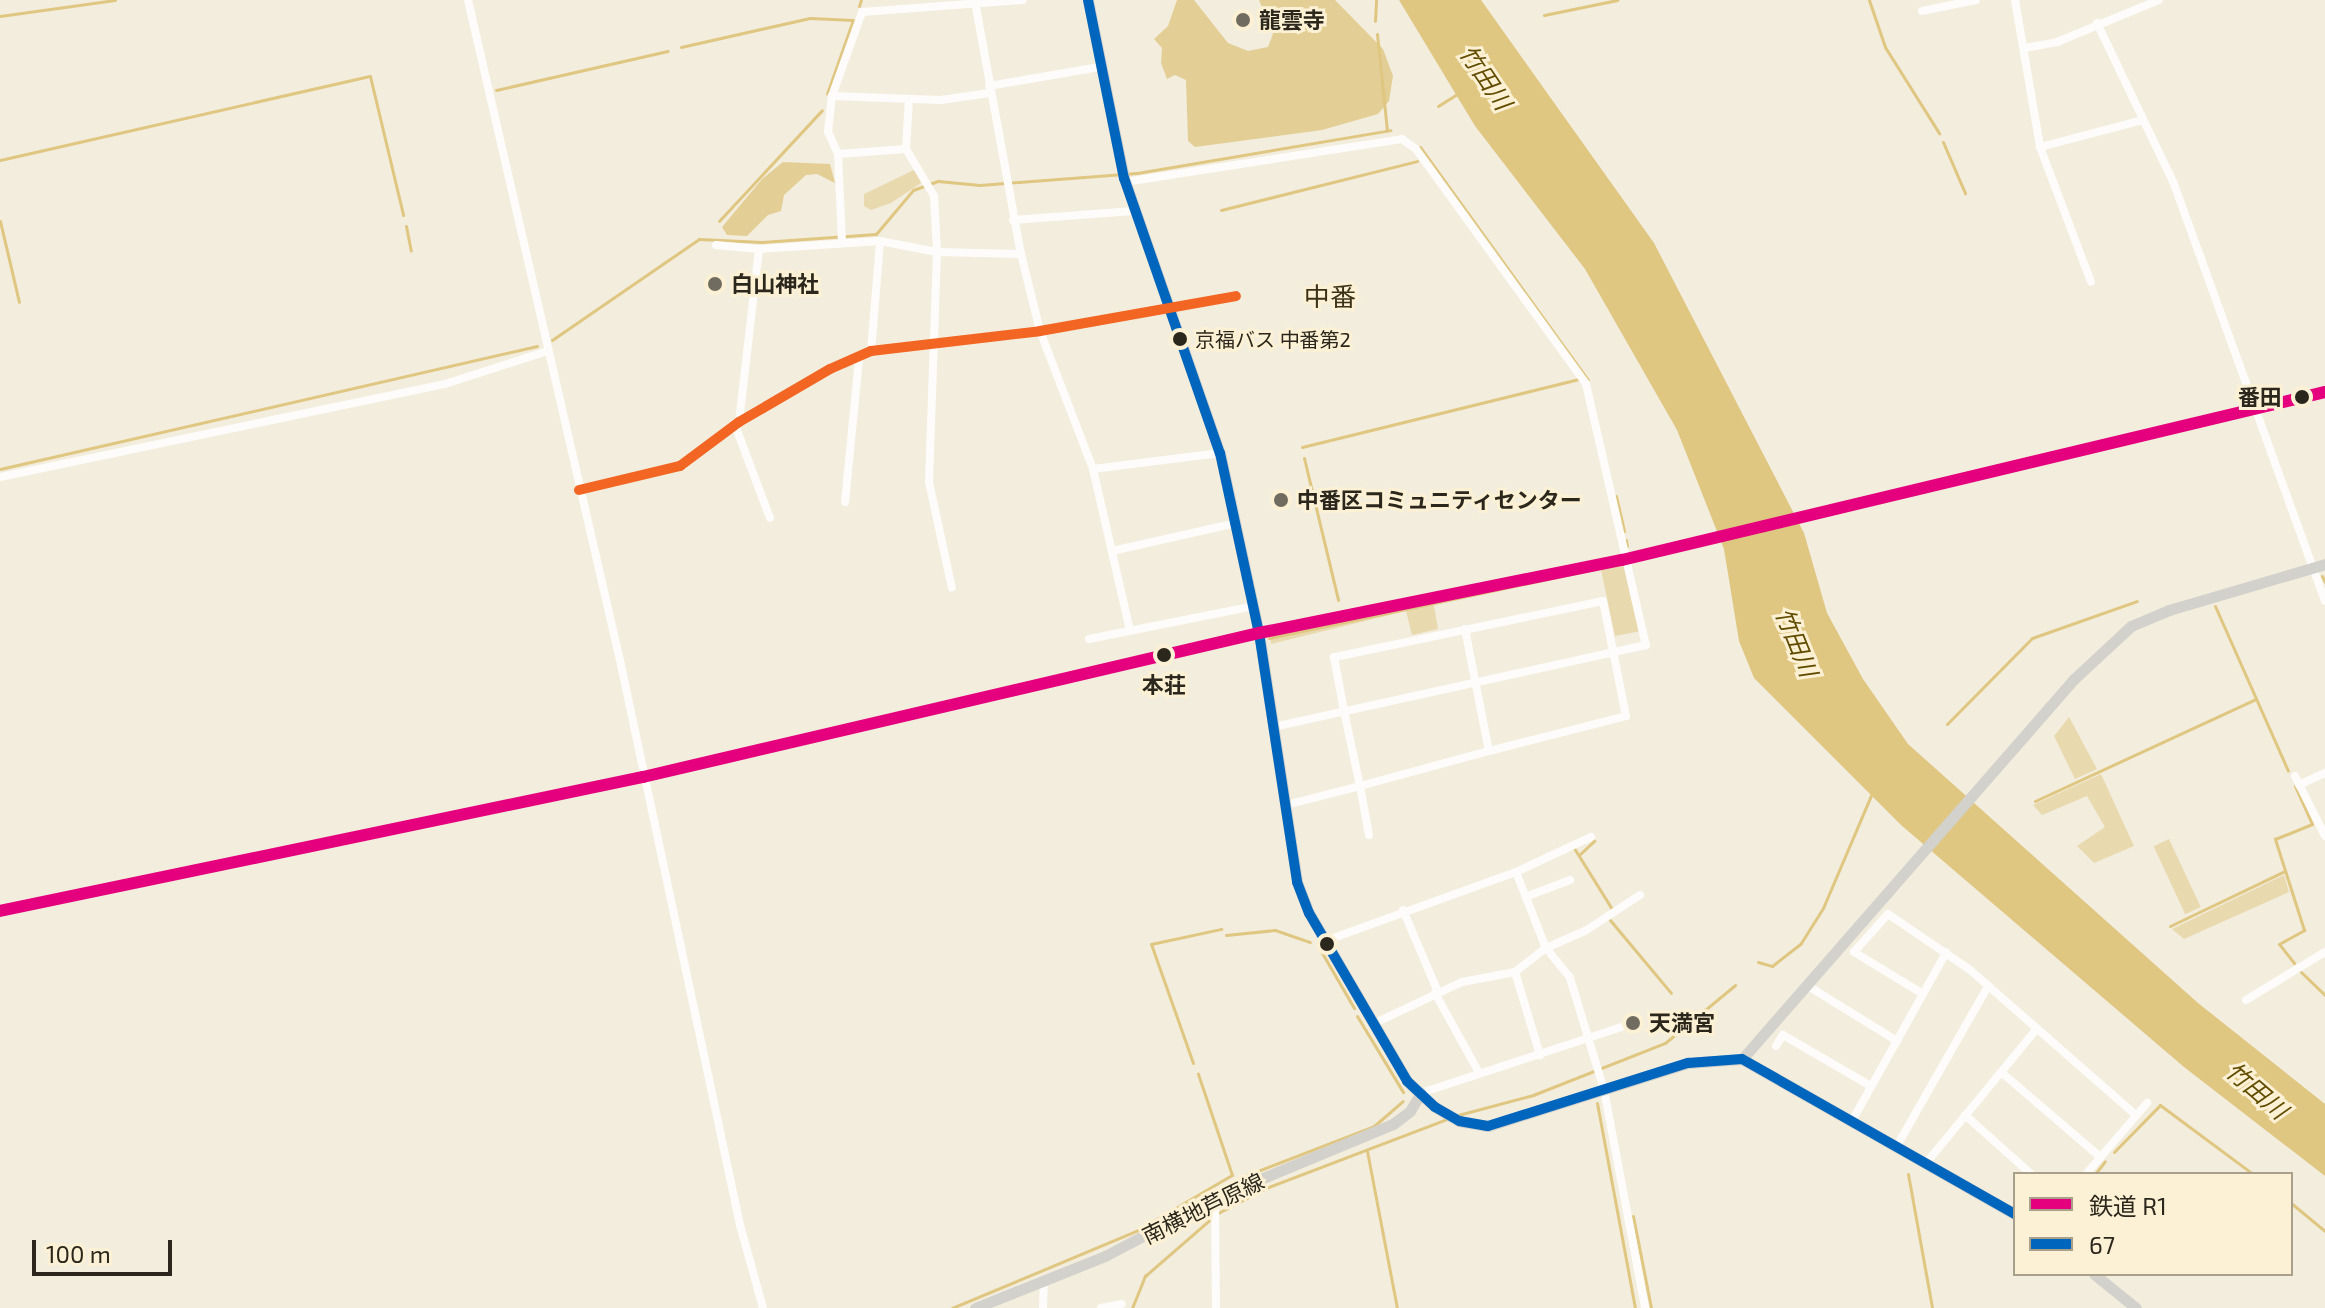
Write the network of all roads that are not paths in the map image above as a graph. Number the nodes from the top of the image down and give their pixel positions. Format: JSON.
{"nodes":[{"id":1,"x":468,"y":0,"type":"edge"},
{"id":2,"x":1023,"y":0,"type":"edge"},
{"id":3,"x":1088,"y":0,"type":"edge"},
{"id":4,"x":1976,"y":0,"type":"edge"},
{"id":5,"x":2015,"y":0,"type":"edge"},
{"id":6,"x":2159,"y":0,"type":"edge"},
{"id":7,"x":976,"y":7,"type":"junction"},
{"id":8,"x":1922,"y":11,"type":"dead end"},
{"id":9,"x":2097,"y":23,"type":"junction"},
{"id":10,"x":2024,"y":48,"type":"junction"},
{"id":11,"x":1099,"y":67,"type":"junction"},
{"id":12,"x":989,"y":90,"type":"junction"},
{"id":13,"x":832,"y":96,"type":"junction"},
{"id":14,"x":909,"y":99,"type":"junction"},
{"id":15,"x":2143,"y":120,"type":"junction"},
{"id":16,"x":2040,"y":147,"type":"junction"},
{"id":17,"x":906,"y":149,"type":"junction"},
{"id":18,"x":838,"y":154,"type":"junction"},
{"id":19,"x":1124,"y":177,"type":"junction"},
{"id":20,"x":1134,"y":211,"type":"junction"},
{"id":21,"x":1013,"y":220,"type":"junction"},
{"id":22,"x":842,"y":238,"type":"junction"},
{"id":23,"x":880,"y":241,"type":"junction"},
{"id":24,"x":716,"y":245,"type":"dead end"},
{"id":25,"x":759,"y":249,"type":"junction"},
{"id":26,"x":937,"y":252,"type":"junction"},
{"id":27,"x":1021,"y":254,"type":"junction"},
{"id":28,"x":2091,"y":282,"type":"dead end"},
{"id":29,"x":1236,"y":296,"type":"dead end"},
{"id":30,"x":1168,"y":310,"type":"junction"},
{"id":31,"x":1040,"y":331,"type":"junction"},
{"id":32,"x":933,"y":343,"type":"junction"},
{"id":33,"x":548,"y":351,"type":"junction"},
{"id":34,"x":871,"y":351,"type":"junction"},
{"id":35,"x":859,"y":358,"type":"junction"},
{"id":36,"x":737,"y":424,"type":"junction"},
{"id":37,"x":1220,"y":453,"type":"junction"},
{"id":38,"x":1093,"y":469,"type":"junction"},
{"id":39,"x":0,"y":477,"type":"edge"},
{"id":40,"x":579,"y":490,"type":"junction"},
{"id":41,"x":845,"y":502,"type":"dead end"},
{"id":42,"x":770,"y":518,"type":"dead end"},
{"id":43,"x":1236,"y":523,"type":"junction"},
{"id":44,"x":1112,"y":551,"type":"junction"},
{"id":45,"x":2325,"y":564,"type":"edge"},
{"id":46,"x":2311,"y":567,"type":"junction"},
{"id":47,"x":952,"y":588,"type":"dead end"},
{"id":48,"x":2325,"y":600,"type":"edge"},
{"id":49,"x":1254,"y":606,"type":"junction"},
{"id":50,"x":1465,"y":629,"type":"junction"},
{"id":51,"x":1130,"y":630,"type":"junction"},
{"id":52,"x":1089,"y":639,"type":"dead end"},
{"id":53,"x":1614,"y":652,"type":"junction"},
{"id":54,"x":1475,"y":683,"type":"junction"},
{"id":55,"x":1344,"y":711,"type":"junction"},
{"id":56,"x":1274,"y":727,"type":"junction"},
{"id":57,"x":1489,"y":751,"type":"junction"},
{"id":58,"x":2325,"y":773,"type":"edge"},
{"id":59,"x":1360,"y":786,"type":"junction"},
{"id":60,"x":1286,"y":805,"type":"junction"},
{"id":61,"x":1369,"y":835,"type":"dead end"},
{"id":62,"x":2325,"y":836,"type":"edge"},
{"id":63,"x":1591,"y":837,"type":"dead end"},
{"id":64,"x":1516,"y":872,"type":"junction"},
{"id":65,"x":1570,"y":880,"type":"dead end"},
{"id":66,"x":1640,"y":895,"type":"dead end"},
{"id":67,"x":1528,"y":896,"type":"junction"},
{"id":68,"x":1403,"y":910,"type":"junction"},
{"id":69,"x":1325,"y":941,"type":"junction"},
{"id":70,"x":1546,"y":948,"type":"junction"},
{"id":71,"x":2325,"y":952,"type":"edge"},
{"id":72,"x":1946,"y":953,"type":"junction"},
{"id":73,"x":1515,"y":972,"type":"junction"},
{"id":74,"x":1808,"y":986,"type":"junction"},
{"id":75,"x":1987,"y":988,"type":"junction"},
{"id":76,"x":1436,"y":993,"type":"junction"},
{"id":77,"x":1923,"y":994,"type":"junction"},
{"id":78,"x":2246,"y":1000,"type":"dead end"},
{"id":79,"x":1373,"y":1024,"type":"junction"},
{"id":80,"x":1622,"y":1027,"type":"dead end"},
{"id":81,"x":2036,"y":1030,"type":"junction"},
{"id":82,"x":1586,"y":1038,"type":"junction"},
{"id":83,"x":1897,"y":1041,"type":"junction"},
{"id":84,"x":1776,"y":1046,"type":"dead end"},
{"id":85,"x":1540,"y":1055,"type":"junction"},
{"id":86,"x":1742,"y":1059,"type":"junction"},
{"id":87,"x":1478,"y":1071,"type":"junction"},
{"id":88,"x":2001,"y":1072,"type":"junction"},
{"id":89,"x":1869,"y":1085,"type":"junction"},
{"id":90,"x":1604,"y":1090,"type":"junction"},
{"id":91,"x":1421,"y":1093,"type":"junction"},
{"id":92,"x":2147,"y":1103,"type":"dead end"},
{"id":93,"x":1965,"y":1115,"type":"junction"},
{"id":94,"x":2136,"y":1115,"type":"junction"},
{"id":95,"x":1852,"y":1121,"type":"junction"},
{"id":96,"x":1898,"y":1144,"type":"junction"},
{"id":97,"x":2100,"y":1157,"type":"junction"},
{"id":98,"x":1927,"y":1162,"type":"junction"},
{"id":99,"x":2029,"y":1172,"type":"edge"},
{"id":100,"x":2088,"y":1172,"type":"edge"},
{"id":101,"x":1215,"y":1198,"type":"junction"},
{"id":102,"x":2013,"y":1213,"type":"edge"},
{"id":103,"x":2096,"y":1276,"type":"edge"},
{"id":104,"x":1044,"y":1280,"type":"junction"},
{"id":105,"x":1122,"y":1304,"type":"dead end"},
{"id":106,"x":763,"y":1308,"type":"edge"},
{"id":107,"x":975,"y":1308,"type":"edge"},
{"id":108,"x":1043,"y":1308,"type":"edge"},
{"id":109,"x":1101,"y":1308,"type":"edge"},
{"id":110,"x":1216,"y":1308,"type":"edge"},
{"id":111,"x":1645,"y":1308,"type":"edge"},
{"id":112,"x":2136,"y":1308,"type":"edge"}],
"edges":[{"from":1,"to":33,"type":"street"},
{"from":2,"to":7,"type":"street"},
{"from":3,"to":11,"type":"main road"},
{"from":4,"to":8,"type":"street"},
{"from":5,"to":10,"type":"street"},
{"from":6,"to":9,"type":"street"},
{"from":7,"to":12,"type":"street"},
{"from":7,"to":13,"type":"street"},
{"from":9,"to":10,"type":"street"},
{"from":9,"to":15,"type":"street"},
{"from":10,"to":16,"type":"street"},
{"from":11,"to":12,"type":"street"},
{"from":11,"to":19,"type":"main road"},
{"from":12,"to":14,"type":"street"},
{"from":12,"to":21,"type":"street"},
{"from":13,"to":14,"type":"street"},
{"from":13,"to":18,"type":"street"},
{"from":14,"to":17,"type":"street"},
{"from":15,"to":16,"type":"street"},
{"from":15,"to":46,"type":"street"},
{"from":16,"to":28,"type":"street"},
{"from":17,"to":18,"type":"street"},
{"from":17,"to":26,"type":"street"},
{"from":18,"to":22,"type":"street"},
{"from":19,"to":20,"type":"main road"},
{"from":19,"to":53,"type":"street"},
{"from":20,"to":21,"type":"street"},
{"from":20,"to":30,"type":"main road"},
{"from":21,"to":27,"type":"street"},
{"from":22,"to":23,"type":"street"},
{"from":22,"to":25,"type":"street"},
{"from":23,"to":26,"type":"street"},
{"from":23,"to":34,"type":"street"},
{"from":24,"to":25,"type":"street"},
{"from":25,"to":36,"type":"street"},
{"from":26,"to":27,"type":"street"},
{"from":26,"to":32,"type":"street"},
{"from":27,"to":31,"type":"street"},
{"from":29,"to":30,"type":"street"},
{"from":30,"to":31,"type":"street"},
{"from":30,"to":37,"type":"main road"},
{"from":31,"to":32,"type":"street"},
{"from":31,"to":38,"type":"street"},
{"from":32,"to":34,"type":"street"},
{"from":32,"to":47,"type":"street"},
{"from":33,"to":39,"type":"street"},
{"from":33,"to":40,"type":"street"},
{"from":34,"to":35,"type":"street"},
{"from":35,"to":36,"type":"street"},
{"from":35,"to":41,"type":"street"},
{"from":36,"to":40,"type":"street"},
{"from":36,"to":42,"type":"street"},
{"from":37,"to":38,"type":"street"},
{"from":37,"to":43,"type":"main road"},
{"from":38,"to":44,"type":"street"},
{"from":40,"to":106,"type":"street"},
{"from":43,"to":44,"type":"street"},
{"from":43,"to":49,"type":"main road"},
{"from":44,"to":51,"type":"street"},
{"from":45,"to":46,"type":"main road"},
{"from":46,"to":48,"type":"street"},
{"from":46,"to":74,"type":"main road"},
{"from":49,"to":51,"type":"street"},
{"from":49,"to":56,"type":"main road"},
{"from":50,"to":53,"type":"street"},
{"from":50,"to":54,"type":"street"},
{"from":50,"to":55,"type":"street"},
{"from":51,"to":52,"type":"street"},
{"from":53,"to":54,"type":"street"},
{"from":53,"to":57,"type":"street"},
{"from":54,"to":55,"type":"street"},
{"from":54,"to":57,"type":"street"},
{"from":55,"to":56,"type":"street"},
{"from":55,"to":59,"type":"street"},
{"from":56,"to":60,"type":"main road"},
{"from":57,"to":59,"type":"street"},
{"from":58,"to":62,"type":"street"},
{"from":59,"to":60,"type":"street"},
{"from":59,"to":61,"type":"street"},
{"from":60,"to":69,"type":"main road"},
{"from":63,"to":64,"type":"street"},
{"from":64,"to":67,"type":"street"},
{"from":64,"to":68,"type":"street"},
{"from":65,"to":67,"type":"street"},
{"from":66,"to":70,"type":"street"},
{"from":67,"to":70,"type":"street"},
{"from":68,"to":69,"type":"street"},
{"from":68,"to":76,"type":"street"},
{"from":69,"to":79,"type":"main road"},
{"from":70,"to":73,"type":"street"},
{"from":70,"to":82,"type":"street"},
{"from":71,"to":78,"type":"street"},
{"from":72,"to":75,"type":"street"},
{"from":72,"to":77,"type":"street"},
{"from":72,"to":77,"type":"street"},
{"from":73,"to":76,"type":"street"},
{"from":73,"to":85,"type":"street"},
{"from":74,"to":83,"type":"street"},
{"from":74,"to":86,"type":"main road"},
{"from":75,"to":81,"type":"street"},
{"from":75,"to":96,"type":"street"},
{"from":76,"to":79,"type":"street"},
{"from":76,"to":87,"type":"street"},
{"from":77,"to":83,"type":"street"},
{"from":79,"to":91,"type":"main road"},
{"from":80,"to":82,"type":"street"},
{"from":81,"to":88,"type":"street"},
{"from":81,"to":94,"type":"street"},
{"from":82,"to":85,"type":"street"},
{"from":82,"to":90,"type":"street"},
{"from":83,"to":89,"type":"street"},
{"from":84,"to":89,"type":"street"},
{"from":85,"to":87,"type":"street"},
{"from":86,"to":90,"type":"main road"},
{"from":86,"to":95,"type":"main road"},
{"from":87,"to":91,"type":"street"},
{"from":88,"to":93,"type":"street"},
{"from":88,"to":97,"type":"street"},
{"from":89,"to":95,"type":"street"},
{"from":90,"to":91,"type":"main road"},
{"from":90,"to":111,"type":"street"},
{"from":91,"to":101,"type":"main road","name":"南横地芦原線"},
{"from":92,"to":94,"type":"street"},
{"from":93,"to":98,"type":"street"},
{"from":93,"to":99,"type":"street"},
{"from":94,"to":97,"type":"street"},
{"from":95,"to":96,"type":"main road"},
{"from":96,"to":98,"type":"main road"},
{"from":97,"to":100,"type":"street"},
{"from":98,"to":102,"type":"main road"},
{"from":101,"to":104,"type":"main road","name":"南横地芦原線"},
{"from":101,"to":110,"type":"street"},
{"from":103,"to":112,"type":"main road"},
{"from":104,"to":107,"type":"main road","name":"南横地芦原線"},
{"from":104,"to":108,"type":"street"},
{"from":105,"to":109,"type":"street"}]}
